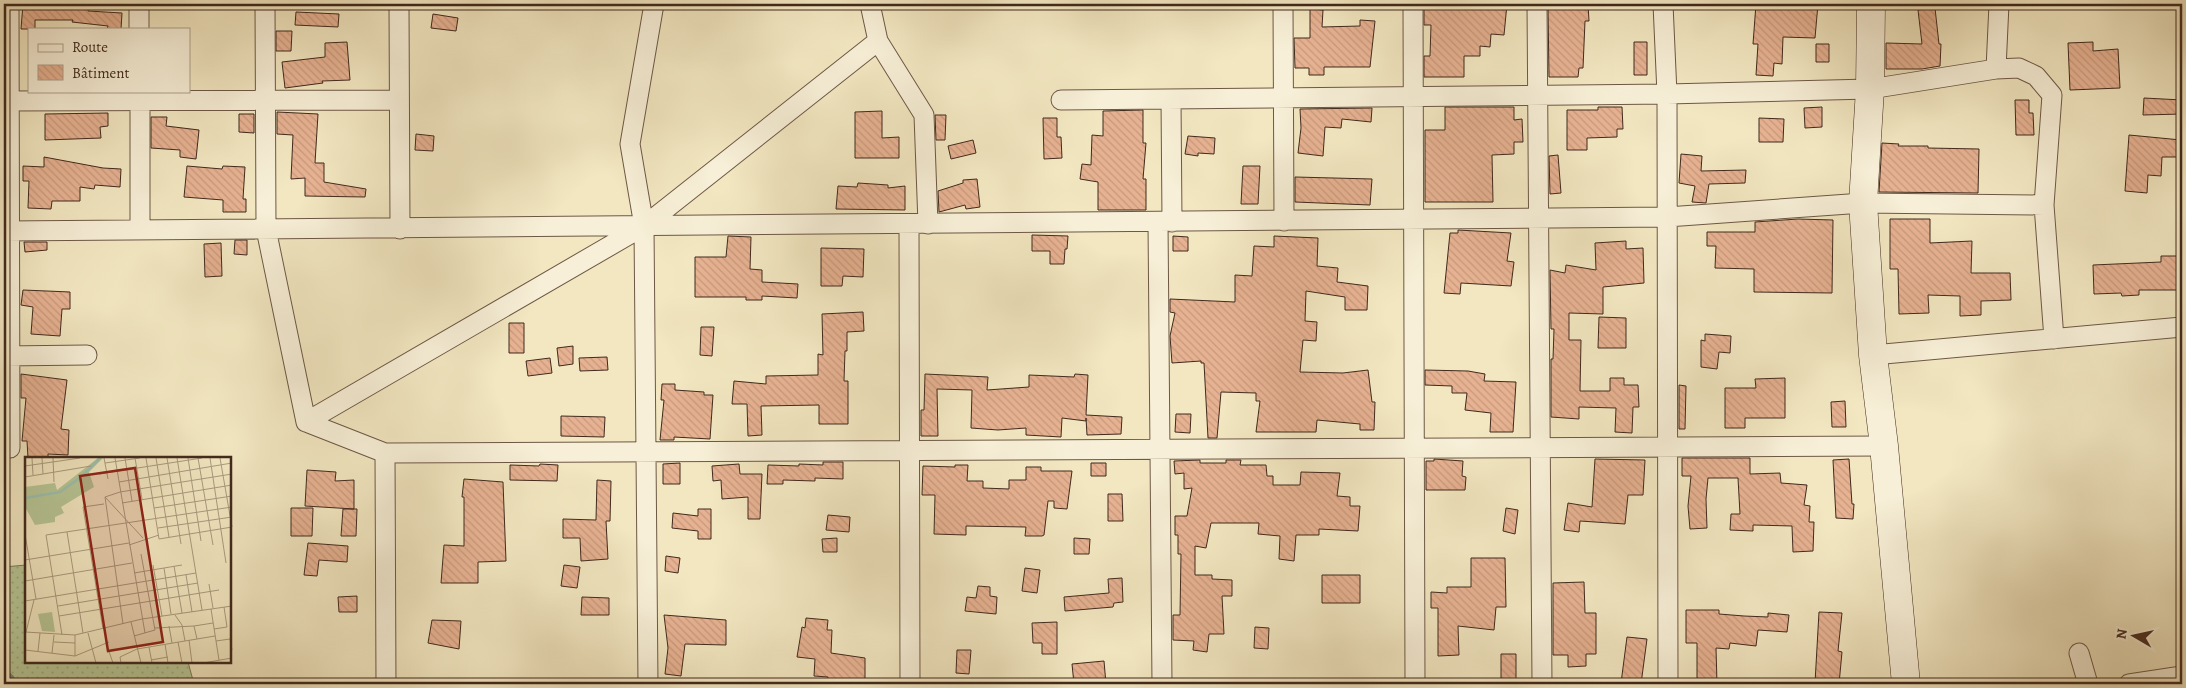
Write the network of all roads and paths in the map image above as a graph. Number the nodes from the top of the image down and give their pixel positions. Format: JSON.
{"nodes":[{"id":1,"x":9,"y":4,"type":"edge"},
{"id":2,"x":139,"y":4,"type":"edge"},
{"id":3,"x":265,"y":4,"type":"edge"},
{"id":4,"x":399,"y":4,"type":"edge"},
{"id":5,"x":654,"y":4,"type":"edge"},
{"id":6,"x":870,"y":4,"type":"edge"},
{"id":7,"x":1283,"y":4,"type":"edge"},
{"id":8,"x":1413,"y":4,"type":"edge"},
{"id":9,"x":1537,"y":4,"type":"edge"},
{"id":10,"x":1663,"y":4,"type":"edge"},
{"id":11,"x":1871,"y":4,"type":"edge"},
{"id":12,"x":1999,"y":4,"type":"edge"},
{"id":13,"x":139,"y":28,"type":"edge"},
{"id":14,"x":878,"y":41,"type":"junction"},
{"id":15,"x":1996,"y":69,"type":"junction"},
{"id":16,"x":1870,"y":89,"type":"junction"},
{"id":17,"x":1667,"y":94,"type":"junction"},
{"id":18,"x":1538,"y":95,"type":"junction"},
{"id":19,"x":140,"y":96,"type":"edge"},
{"id":20,"x":1413,"y":96,"type":"junction"},
{"id":21,"x":1171,"y":98,"type":"junction"},
{"id":22,"x":1283,"y":98,"type":"junction"},
{"id":23,"x":266,"y":100,"type":"junction"},
{"id":24,"x":399,"y":100,"type":"junction"},
{"id":25,"x":1061,"y":100,"type":"dead end"},
{"id":26,"x":6,"y":101,"type":"edge"},
{"id":27,"x":1863,"y":203,"type":"junction"},
{"id":28,"x":2044,"y":205,"type":"junction"},
{"id":29,"x":1667,"y":217,"type":"junction"},
{"id":30,"x":1538,"y":218,"type":"junction"},
{"id":31,"x":1414,"y":219,"type":"junction"},
{"id":32,"x":1284,"y":221,"type":"junction"},
{"id":33,"x":1165,"y":222,"type":"junction"},
{"id":34,"x":909,"y":224,"type":"junction"},
{"id":35,"x":928,"y":224,"type":"junction"},
{"id":36,"x":644,"y":226,"type":"junction"},
{"id":37,"x":400,"y":228,"type":"junction"},
{"id":38,"x":266,"y":229,"type":"junction"},
{"id":39,"x":7,"y":230,"type":"edge"},
{"id":40,"x":140,"y":230,"type":"junction"},
{"id":41,"x":2182,"y":327,"type":"edge"},
{"id":42,"x":2054,"y":339,"type":"junction"},
{"id":43,"x":1873,"y":355,"type":"junction"},
{"id":44,"x":7,"y":356,"type":"edge"},
{"id":45,"x":87,"y":356,"type":"dead end"},
{"id":46,"x":306,"y":422,"type":"junction"},
{"id":47,"x":1884,"y":446,"type":"junction"},
{"id":48,"x":1540,"y":447,"type":"junction"},
{"id":49,"x":1668,"y":447,"type":"junction"},
{"id":50,"x":10,"y":448,"type":"dead end"},
{"id":51,"x":1414,"y":448,"type":"junction"},
{"id":52,"x":1160,"y":449,"type":"junction"},
{"id":53,"x":910,"y":450,"type":"junction"},
{"id":54,"x":646,"y":452,"type":"junction"},
{"id":55,"x":385,"y":453,"type":"junction"},
{"id":56,"x":2079,"y":652,"type":"dead end"},
{"id":57,"x":2182,"y":676,"type":"edge"},
{"id":58,"x":386,"y":684,"type":"edge"},
{"id":59,"x":648,"y":684,"type":"edge"},
{"id":60,"x":910,"y":684,"type":"edge"},
{"id":61,"x":1162,"y":684,"type":"edge"},
{"id":62,"x":1414,"y":684,"type":"edge"},
{"id":63,"x":1542,"y":684,"type":"edge"},
{"id":64,"x":1668,"y":684,"type":"edge"},
{"id":65,"x":1906,"y":684,"type":"edge"},
{"id":66,"x":2088,"y":684,"type":"edge"},
{"id":67,"x":2129,"y":684,"type":"edge"}],
"edges":[{"from":1,"to":26,"type":"street"},
{"from":2,"to":13,"type":"street"},
{"from":3,"to":23,"type":"street"},
{"from":4,"to":24,"type":"street"},
{"from":5,"to":36,"type":"street"},
{"from":6,"to":14,"type":"street"},
{"from":7,"to":22,"type":"street"},
{"from":8,"to":20,"type":"street"},
{"from":9,"to":18,"type":"street"},
{"from":10,"to":17,"type":"street"},
{"from":11,"to":16,"type":"main road"},
{"from":12,"to":15,"type":"street"},
{"from":14,"to":35,"type":"street"},
{"from":14,"to":36,"type":"street"},
{"from":15,"to":16,"type":"street"},
{"from":15,"to":28,"type":"street"},
{"from":16,"to":17,"type":"street"},
{"from":16,"to":27,"type":"main road"},
{"from":17,"to":18,"type":"street"},
{"from":17,"to":29,"type":"street"},
{"from":18,"to":20,"type":"street"},
{"from":18,"to":30,"type":"street"},
{"from":19,"to":23,"type":"street"},
{"from":19,"to":26,"type":"street"},
{"from":19,"to":40,"type":"street"},
{"from":20,"to":22,"type":"street"},
{"from":20,"to":31,"type":"street"},
{"from":21,"to":22,"type":"street"},
{"from":21,"to":25,"type":"street"},
{"from":21,"to":33,"type":"street"},
{"from":22,"to":32,"type":"street"},
{"from":23,"to":24,"type":"street"},
{"from":23,"to":38,"type":"street"},
{"from":24,"to":37,"type":"street"},
{"from":26,"to":39,"type":"street"},
{"from":27,"to":28,"type":"street"},
{"from":27,"to":29,"type":"street"},
{"from":27,"to":43,"type":"main road"},
{"from":28,"to":42,"type":"street"},
{"from":29,"to":30,"type":"street"},
{"from":29,"to":49,"type":"street"},
{"from":30,"to":31,"type":"street"},
{"from":30,"to":48,"type":"street"},
{"from":31,"to":32,"type":"street"},
{"from":31,"to":51,"type":"street"},
{"from":32,"to":33,"type":"street"},
{"from":33,"to":35,"type":"street"},
{"from":33,"to":52,"type":"street"},
{"from":34,"to":35,"type":"street"},
{"from":34,"to":36,"type":"street"},
{"from":34,"to":53,"type":"street"},
{"from":36,"to":37,"type":"street"},
{"from":36,"to":46,"type":"street"},
{"from":36,"to":54,"type":"street"},
{"from":37,"to":38,"type":"street"},
{"from":38,"to":40,"type":"street"},
{"from":38,"to":46,"type":"street"},
{"from":39,"to":40,"type":"street"},
{"from":39,"to":44,"type":"street"},
{"from":41,"to":42,"type":"street"},
{"from":42,"to":43,"type":"street"},
{"from":43,"to":47,"type":"main road"},
{"from":44,"to":45,"type":"street"},
{"from":44,"to":50,"type":"street"},
{"from":46,"to":55,"type":"street"},
{"from":47,"to":49,"type":"street"},
{"from":47,"to":65,"type":"main road"},
{"from":48,"to":49,"type":"street"},
{"from":48,"to":51,"type":"street"},
{"from":48,"to":63,"type":"street"},
{"from":49,"to":64,"type":"street"},
{"from":51,"to":52,"type":"street"},
{"from":51,"to":62,"type":"street"},
{"from":52,"to":53,"type":"street"},
{"from":52,"to":61,"type":"street"},
{"from":53,"to":54,"type":"street"},
{"from":53,"to":60,"type":"street"},
{"from":54,"to":55,"type":"street"},
{"from":54,"to":59,"type":"street"},
{"from":55,"to":58,"type":"street"},
{"from":56,"to":66,"type":"street"},
{"from":57,"to":67,"type":"street"}]}
